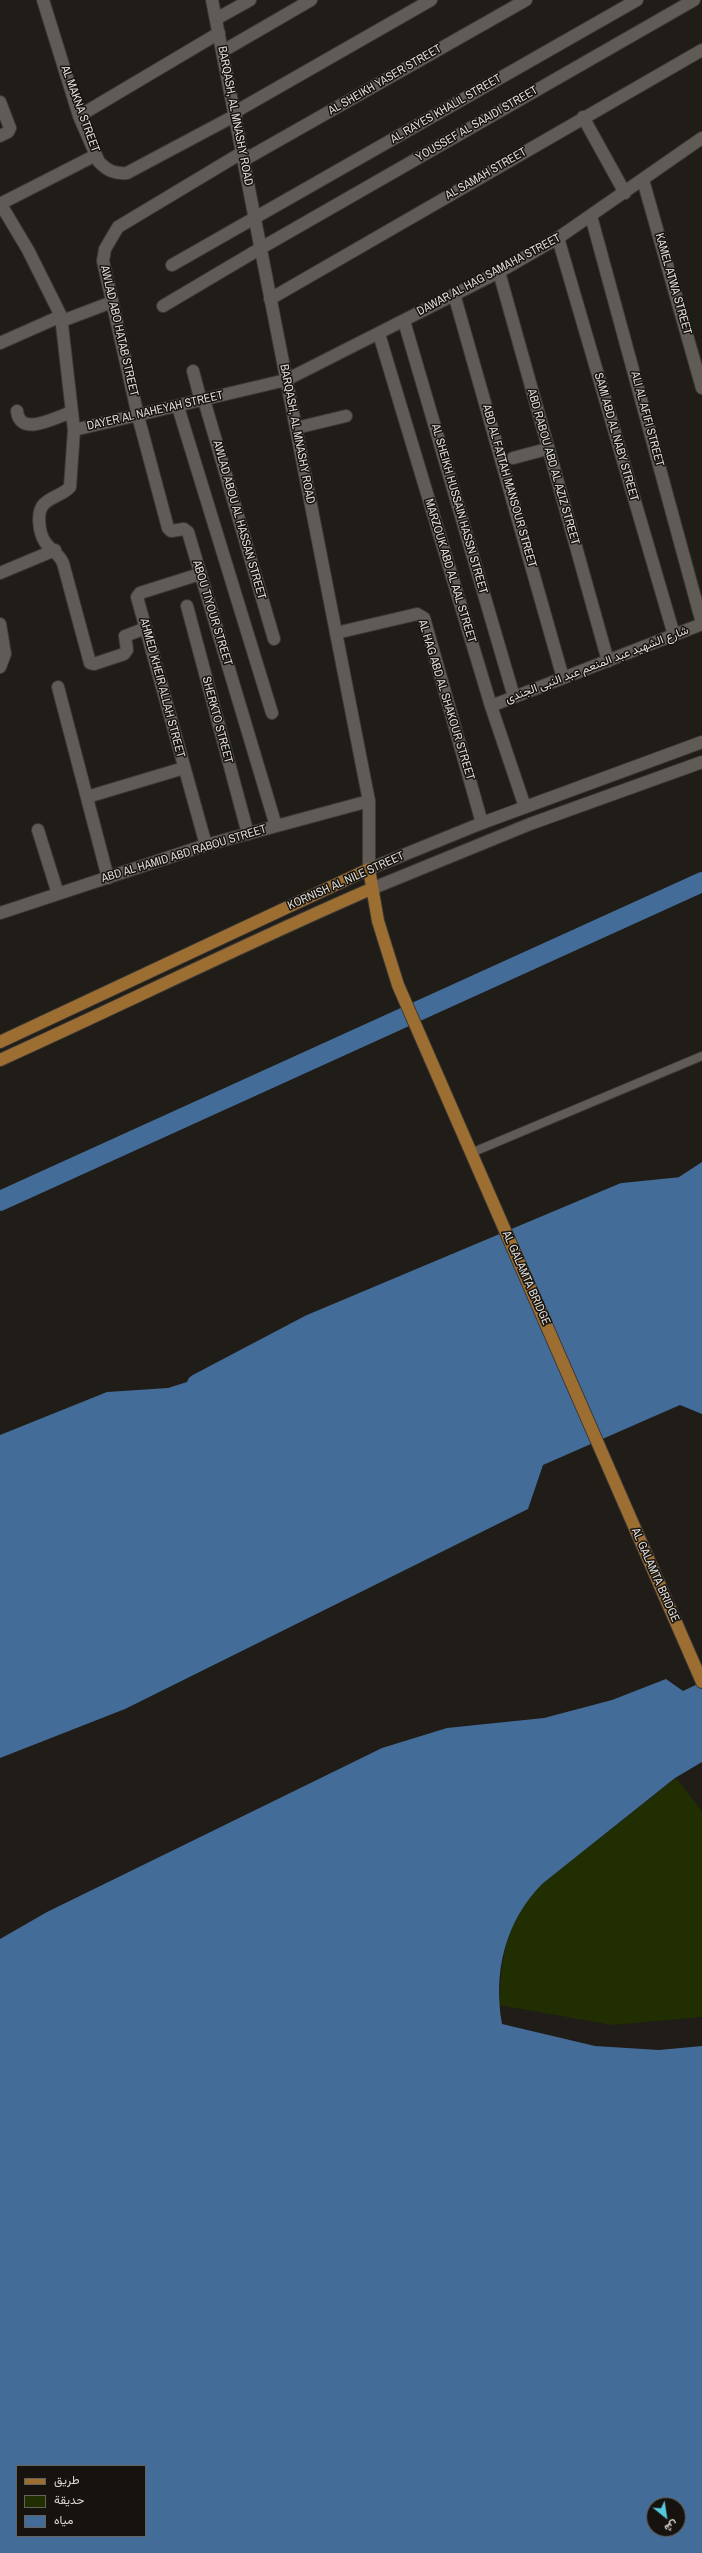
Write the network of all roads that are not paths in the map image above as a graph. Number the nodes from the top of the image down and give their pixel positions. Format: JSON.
{"nodes":[{"id":1,"x":43,"y":0,"type":"edge"},
{"id":2,"x":212,"y":0,"type":"edge"},
{"id":3,"x":250,"y":0,"type":"edge"},
{"id":4,"x":311,"y":0,"type":"edge"},
{"id":5,"x":431,"y":0,"type":"edge"},
{"id":6,"x":526,"y":0,"type":"edge"},
{"id":7,"x":637,"y":0,"type":"edge"},
{"id":8,"x":694,"y":0,"type":"edge"},
{"id":9,"x":216,"y":20,"type":"junction"},
{"id":10,"x":219,"y":33,"type":"junction"},
{"id":11,"x":702,"y":50,"type":"edge"},
{"id":12,"x":223,"y":51,"type":"junction"},
{"id":13,"x":0,"y":102,"type":"edge"},
{"id":14,"x":235,"y":114,"type":"junction"},
{"id":15,"x":80,"y":116,"type":"junction"},
{"id":16,"x":583,"y":117,"type":"junction"},
{"id":17,"x":0,"y":136,"type":"edge"},
{"id":18,"x":701,"y":141,"type":"edge"},
{"id":19,"x":96,"y":155,"type":"junction"},
{"id":20,"x":243,"y":156,"type":"junction"},
{"id":21,"x":643,"y":180,"type":"junction"},
{"id":22,"x":625,"y":193,"type":"junction"},
{"id":23,"x":0,"y":204,"type":"edge"},
{"id":24,"x":591,"y":216,"type":"junction"},
{"id":25,"x":255,"y":218,"type":"junction"},
{"id":26,"x":558,"y":238,"type":"junction"},
{"id":27,"x":261,"y":248,"type":"junction"},
{"id":28,"x":172,"y":265,"type":"dead end"},
{"id":29,"x":499,"y":272,"type":"junction"},
{"id":30,"x":454,"y":294,"type":"junction"},
{"id":31,"x":270,"y":299,"type":"junction"},
{"id":32,"x":112,"y":302,"type":"junction"},
{"id":33,"x":163,"y":306,"type":"dead end"},
{"id":34,"x":62,"y":319,"type":"junction"},
{"id":35,"x":404,"y":321,"type":"junction"},
{"id":36,"x":379,"y":334,"type":"junction"},
{"id":37,"x":0,"y":343,"type":"edge"},
{"id":38,"x":193,"y":371,"type":"dead end"},
{"id":39,"x":286,"y":380,"type":"junction"},
{"id":40,"x":702,"y":388,"type":"edge"},
{"id":41,"x":203,"y":401,"type":"junction"},
{"id":42,"x":178,"y":407,"type":"junction"},
{"id":43,"x":17,"y":411,"type":"dead end"},
{"id":44,"x":72,"y":412,"type":"junction"},
{"id":45,"x":138,"y":416,"type":"junction"},
{"id":46,"x":346,"y":416,"type":"dead end"},
{"id":47,"x":296,"y":428,"type":"junction"},
{"id":48,"x":74,"y":430,"type":"junction"},
{"id":49,"x":547,"y":449,"type":"junction"},
{"id":50,"x":513,"y":458,"type":"dead end"},
{"id":51,"x":55,"y":550,"type":"junction"},
{"id":52,"x":0,"y":573,"type":"edge"},
{"id":53,"x":200,"y":574,"type":"junction"},
{"id":54,"x":186,"y":606,"type":"dead end"},
{"id":55,"x":0,"y":624,"type":"edge"},
{"id":56,"x":702,"y":624,"type":"edge"},
{"id":57,"x":146,"y":628,"type":"junction"},
{"id":58,"x":336,"y":633,"type":"junction"},
{"id":59,"x":674,"y":635,"type":"junction"},
{"id":60,"x":274,"y":639,"type":"dead end"},
{"id":61,"x":608,"y":661,"type":"junction"},
{"id":62,"x":0,"y":667,"type":"edge"},
{"id":63,"x":563,"y":678,"type":"junction"},
{"id":64,"x":58,"y":687,"type":"dead end"},
{"id":65,"x":514,"y":697,"type":"junction"},
{"id":66,"x":491,"y":706,"type":"junction"},
{"id":67,"x":272,"y":713,"type":"dead end"},
{"id":68,"x":702,"y":742,"type":"edge"},
{"id":69,"x":702,"y":762,"type":"edge"},
{"id":70,"x":184,"y":768,"type":"junction"},
{"id":71,"x":615,"y":774,"type":"junction"},
{"id":72,"x":621,"y":791,"type":"junction"},
{"id":73,"x":87,"y":797,"type":"junction"},
{"id":74,"x":369,"y":801,"type":"junction"},
{"id":75,"x":525,"y":807,"type":"junction"},
{"id":76,"x":482,"y":823,"type":"junction"},
{"id":77,"x":276,"y":826,"type":"junction"},
{"id":78,"x":38,"y":830,"type":"dead end"},
{"id":79,"x":248,"y":834,"type":"junction"},
{"id":80,"x":206,"y":845,"type":"junction"},
{"id":81,"x":369,"y":869,"type":"junction"},
{"id":82,"x":108,"y":878,"type":"junction"},
{"id":83,"x":371,"y":889,"type":"junction"},
{"id":84,"x":58,"y":894,"type":"junction"},
{"id":85,"x":0,"y":913,"type":"edge"},
{"id":86,"x":0,"y":1042,"type":"edge"},
{"id":87,"x":702,"y":1056,"type":"edge"},
{"id":88,"x":0,"y":1060,"type":"edge"},
{"id":89,"x":471,"y":1153,"type":"junction"},
{"id":90,"x":702,"y":1682,"type":"edge"}],
"edges":[{"from":1,"to":15,"type":"street","name":"AL MAKNA STREET"},
{"from":2,"to":9,"type":"street","name":"BARQASH, AL MNASHY ROAD"},
{"from":3,"to":9,"type":"street"},
{"from":4,"to":12,"type":"street"},
{"from":5,"to":14,"type":"street","name":"AL MAKNA STREET"},
{"from":6,"to":20,"type":"street","name":"AL SHEIKH YASER STREET"},
{"from":7,"to":25,"type":"street","name":"AL RAYES KHALIL STREET"},
{"from":8,"to":27,"type":"street","name":"YOUSSEF AL SAAIDI STREET"},
{"from":9,"to":10,"type":"street","name":"BARQASH, AL MNASHY ROAD"},
{"from":10,"to":12,"type":"street","name":"BARQASH, AL MNASHY ROAD"},
{"from":10,"to":15,"type":"street"},
{"from":11,"to":16,"type":"street","name":"AL SAMAH STREET"},
{"from":12,"to":14,"type":"street","name":"BARQASH, AL MNASHY ROAD"},
{"from":13,"to":17,"type":"street"},
{"from":14,"to":19,"type":"street","name":"AL MAKNA STREET"},
{"from":14,"to":20,"type":"street","name":"BARQASH, AL MNASHY ROAD"},
{"from":15,"to":19,"type":"street","name":"AL MAKNA STREET"},
{"from":16,"to":22,"type":"street"},
{"from":16,"to":31,"type":"street","name":"AL SAMAH STREET"},
{"from":18,"to":21,"type":"street","name":"DAWAR AL HAG SAMAHA STREET"},
{"from":19,"to":23,"type":"street"},
{"from":20,"to":25,"type":"street","name":"BARQASH, AL MNASHY ROAD"},
{"from":20,"to":32,"type":"street","name":"AWLAD ABO HATAB STREET"},
{"from":21,"to":22,"type":"street","name":"DAWAR AL HAG SAMAHA STREET"},
{"from":21,"to":40,"type":"street","name":"KAMEL ATWA STREET"},
{"from":22,"to":24,"type":"street","name":"DAWAR AL HAG SAMAHA STREET"},
{"from":23,"to":34,"type":"street","name":"DAYER AL NAHEYAH STREET"},
{"from":24,"to":26,"type":"street","name":"DAWAR AL HAG SAMAHA STREET"},
{"from":24,"to":56,"type":"street","name":"ALI AL AFIFI STREET"},
{"from":25,"to":27,"type":"street","name":"BARQASH, AL MNASHY ROAD"},
{"from":25,"to":28,"type":"street","name":"AL RAYES KHALIL STREET"},
{"from":26,"to":29,"type":"street","name":"DAWAR AL HAG SAMAHA STREET"},
{"from":26,"to":59,"type":"street","name":"SAMI ABD AL NABY STREET"},
{"from":27,"to":31,"type":"street","name":"BARQASH, AL MNASHY ROAD"},
{"from":27,"to":33,"type":"street","name":"YOUSSEF AL SAAIDI STREET"},
{"from":29,"to":30,"type":"street","name":"DAWAR AL HAG SAMAHA STREET"},
{"from":29,"to":49,"type":"street","name":"ABD RABOU ABD AL AZIZ STREET"},
{"from":30,"to":35,"type":"street","name":"DAWAR AL HAG SAMAHA STREET"},
{"from":30,"to":63,"type":"street","name":"ABD AL FATTAH MANSOUR STREET"},
{"from":31,"to":39,"type":"street","name":"BARQASH, AL MNASHY ROAD"},
{"from":32,"to":34,"type":"street"},
{"from":32,"to":45,"type":"street","name":"AWLAD ABO HATAB STREET"},
{"from":34,"to":37,"type":"street"},
{"from":34,"to":44,"type":"street","name":"DAYER AL NAHEYAH STREET"},
{"from":35,"to":36,"type":"street","name":"DAWAR AL HAG SAMAHA STREET"},
{"from":35,"to":65,"type":"street","name":"AL SHEIKH HUSSAIN HASSN STREET"},
{"from":36,"to":39,"type":"street","name":"DAWAR AL HAG SAMAHA STREET"},
{"from":36,"to":66,"type":"street","name":"MARZOUK ABD AL AAL STREET"},
{"from":38,"to":41,"type":"street","name":"AWLAD ABOU AL HASSAN STREET"},
{"from":39,"to":41,"type":"street","name":"DAYER AL NAHEYAH STREET"},
{"from":39,"to":47,"type":"street","name":"BARQASH, AL MNASHY ROAD"},
{"from":41,"to":42,"type":"street","name":"DAYER AL NAHEYAH STREET"},
{"from":41,"to":60,"type":"street","name":"AWLAD ABOU AL HASSAN STREET"},
{"from":42,"to":45,"type":"street","name":"DAYER AL NAHEYAH STREET"},
{"from":42,"to":67,"type":"street"},
{"from":43,"to":44,"type":"street"},
{"from":44,"to":48,"type":"street","name":"DAYER AL NAHEYAH STREET"},
{"from":45,"to":48,"type":"street","name":"DAYER AL NAHEYAH STREET"},
{"from":45,"to":53,"type":"street","name":"ABOU TIYOUR STREET"},
{"from":46,"to":47,"type":"street"},
{"from":47,"to":58,"type":"street","name":"BARQASH, AL MNASHY ROAD"},
{"from":48,"to":51,"type":"street"},
{"from":49,"to":50,"type":"street"},
{"from":49,"to":61,"type":"street","name":"ABD RABOU ABD AL AZIZ STREET"},
{"from":51,"to":52,"type":"street"},
{"from":51,"to":57,"type":"street"},
{"from":53,"to":57,"type":"street","name":"AHMED KHEIR ALLAH STREET"},
{"from":53,"to":77,"type":"street","name":"ABOU TIYOUR STREET"},
{"from":54,"to":79,"type":"street","name":"SHERKTO STREET"},
{"from":55,"to":62,"type":"street"},
{"from":56,"to":59,"type":"street","name":"شارع الشهيد عبد المنعم عبد النبى الجندى"},
{"from":57,"to":70,"type":"street","name":"AHMED KHEIR ALLAH STREET"},
{"from":58,"to":74,"type":"street","name":"BARQASH, AL MNASHY ROAD"},
{"from":58,"to":76,"type":"street","name":"AL HAG ABD AL SHAKOUR STREET"},
{"from":59,"to":61,"type":"street","name":"شارع الشهيد عبد المنعم عبد النبى الجندى"},
{"from":61,"to":63,"type":"street","name":"شارع الشهيد عبد المنعم عبد النبى الجندى"},
{"from":63,"to":65,"type":"street","name":"شارع الشهيد عبد المنعم عبد النبى الجندى"},
{"from":64,"to":73,"type":"street"},
{"from":65,"to":66,"type":"street","name":"شارع الشهيد عبد المنعم عبد النبى الجندى"},
{"from":66,"to":75,"type":"street","name":"MARZOUK ABD AL AAL STREET"},
{"from":68,"to":71,"type":"street","name":"KORNISH AL NILE STREET"},
{"from":69,"to":72,"type":"street","name":"KORNISH AL NILE STREET"},
{"from":70,"to":73,"type":"street"},
{"from":70,"to":80,"type":"street","name":"AHMED KHEIR ALLAH STREET"},
{"from":71,"to":72,"type":"street"},
{"from":71,"to":75,"type":"street","name":"KORNISH AL NILE STREET"},
{"from":72,"to":83,"type":"street","name":"KORNISH AL NILE STREET"},
{"from":73,"to":82,"type":"street"},
{"from":74,"to":77,"type":"street","name":"ABD AL HAMID ABD RABOU STREET"},
{"from":74,"to":81,"type":"street","name":"BARQASH, AL MNASHY ROAD"},
{"from":75,"to":76,"type":"street","name":"KORNISH AL NILE STREET"},
{"from":76,"to":81,"type":"street","name":"KORNISH AL NILE STREET"},
{"from":77,"to":79,"type":"street","name":"ABD AL HAMID ABD RABOU STREET"},
{"from":78,"to":84,"type":"street"},
{"from":79,"to":80,"type":"street","name":"ABD AL HAMID ABD RABOU STREET"},
{"from":80,"to":82,"type":"street","name":"ABD AL HAMID ABD RABOU STREET"},
{"from":81,"to":83,"type":"main road","name":"AL GALAMTA BRIDGE"},
{"from":81,"to":86,"type":"main road","name":"KORNISH AL NILE STREET"},
{"from":82,"to":84,"type":"street","name":"ABD AL HAMID ABD RABOU STREET"},
{"from":83,"to":88,"type":"main road","name":"KORNISH AL NILE STREET"},
{"from":83,"to":89,"type":"main road","name":"AL GALAMTA BRIDGE"},
{"from":84,"to":85,"type":"street","name":"ABD AL HAMID ABD RABOU STREET"},
{"from":87,"to":89,"type":"lane"},
{"from":89,"to":90,"type":"main road","name":"AL GALAMTA BRIDGE"}]}
